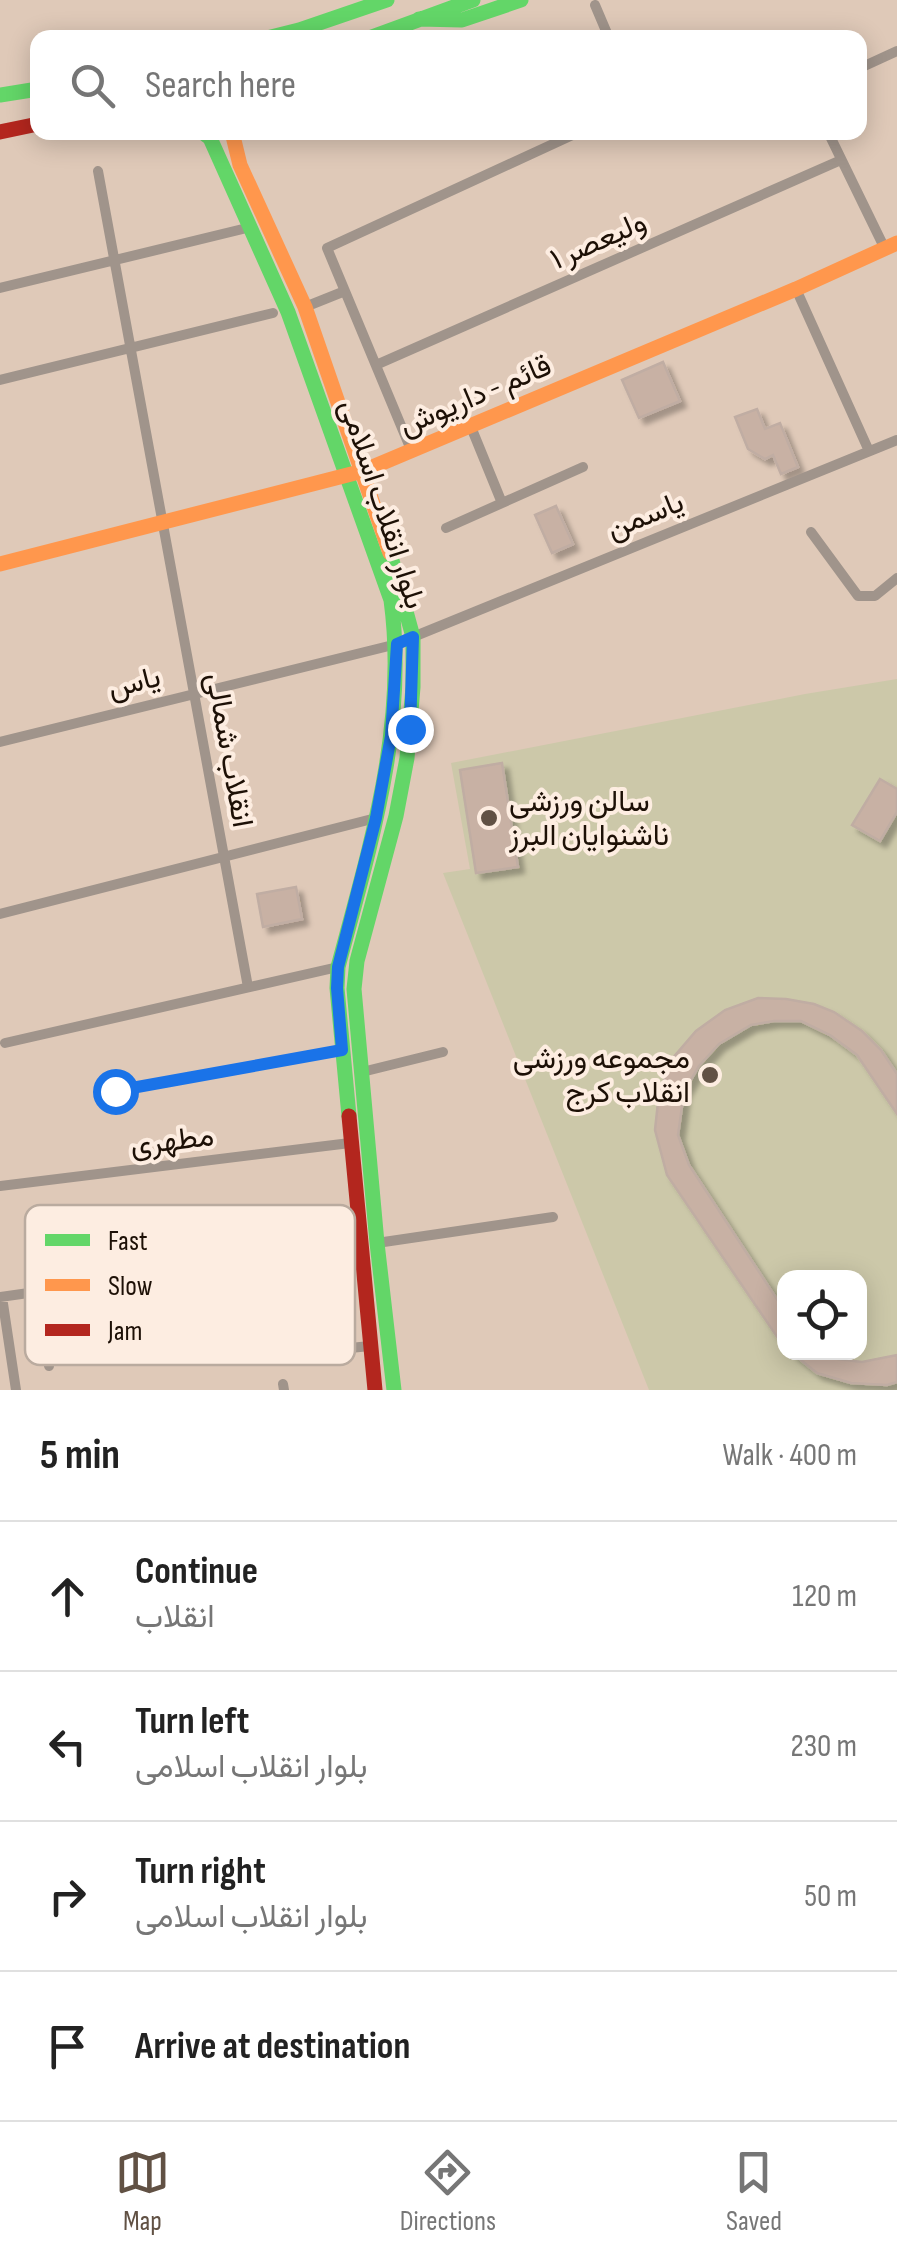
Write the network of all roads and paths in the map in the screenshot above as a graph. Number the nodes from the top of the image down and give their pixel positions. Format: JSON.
{"nodes":[{"id":1,"x":388,"y":0,"type":"edge"},
{"id":2,"x":473,"y":0,"type":"edge"},
{"id":3,"x":521,"y":0,"type":"edge"},
{"id":4,"x":595,"y":5,"type":"dead end"},
{"id":5,"x":419,"y":19,"type":"junction"},
{"id":6,"x":299,"y":30,"type":"edge"},
{"id":7,"x":390,"y":30,"type":"edge"},
{"id":8,"x":606,"y":30,"type":"edge"},
{"id":9,"x":897,"y":51,"type":"edge"},
{"id":10,"x":867,"y":65,"type":"edge"},
{"id":11,"x":30,"y":90,"type":"edge"},
{"id":12,"x":0,"y":95,"type":"edge"},
{"id":13,"x":30,"y":126,"type":"edge"},
{"id":14,"x":0,"y":132,"type":"edge"},
{"id":15,"x":210,"y":140,"type":"edge"},
{"id":16,"x":234,"y":140,"type":"edge"},
{"id":17,"x":562,"y":140,"type":"edge"},
{"id":18,"x":832,"y":140,"type":"edge"},
{"id":19,"x":841,"y":160,"type":"junction"},
{"id":20,"x":98,"y":171,"type":"dead end"},
{"id":21,"x":251,"y":227,"type":"junction"},
{"id":22,"x":891,"y":246,"type":"edge"},
{"id":23,"x":114,"y":260,"type":"junction"},
{"id":24,"x":0,"y":288,"type":"edge"},
{"id":25,"x":796,"y":289,"type":"junction"},
{"id":26,"x":344,"y":291,"type":"junction"},
{"id":27,"x":304,"y":306,"type":"junction"},
{"id":28,"x":274,"y":313,"type":"dead end"},
{"id":29,"x":131,"y":348,"type":"junction"},
{"id":30,"x":376,"y":366,"type":"junction"},
{"id":31,"x":0,"y":380,"type":"edge"},
{"id":32,"x":470,"y":427,"type":"junction"},
{"id":33,"x":897,"y":440,"type":"edge"},
{"id":34,"x":869,"y":451,"type":"junction"},
{"id":35,"x":412,"y":452,"type":"junction"},
{"id":36,"x":583,"y":467,"type":"dead end"},
{"id":37,"x":356,"y":474,"type":"junction"},
{"id":38,"x":502,"y":503,"type":"junction"},
{"id":39,"x":164,"y":522,"type":"junction"},
{"id":40,"x":446,"y":528,"type":"dead end"},
{"id":41,"x":812,"y":532,"type":"dead end"},
{"id":42,"x":0,"y":564,"type":"edge"},
{"id":43,"x":897,"y":578,"type":"edge"},
{"id":44,"x":405,"y":641,"type":"junction"},
{"id":45,"x":194,"y":692,"type":"junction"},
{"id":46,"x":0,"y":742,"type":"edge"},
{"id":47,"x":376,"y":818,"type":"junction"},
{"id":48,"x":224,"y":857,"type":"junction"},
{"id":49,"x":0,"y":914,"type":"edge"},
{"id":50,"x":338,"y":967,"type":"junction"},
{"id":51,"x":248,"y":987,"type":"junction"},
{"id":52,"x":5,"y":1043,"type":"dead end"},
{"id":53,"x":342,"y":1050,"type":"junction"},
{"id":54,"x":443,"y":1052,"type":"dead end"},
{"id":55,"x":362,"y":1072,"type":"junction"},
{"id":56,"x":115,"y":1091,"type":"dead end"},
{"id":57,"x":350,"y":1143,"type":"junction"},
{"id":58,"x":0,"y":1186,"type":"edge"},
{"id":59,"x":553,"y":1217,"type":"dead end"},
{"id":60,"x":368,"y":1245,"type":"junction"},
{"id":61,"x":355,"y":1247,"type":"edge"},
{"id":62,"x":1,"y":1297,"type":"edge"},
{"id":63,"x":370,"y":1346,"type":"junction"},
{"id":64,"x":355,"y":1348,"type":"edge"},
{"id":65,"x":16,"y":1390,"type":"edge"},
{"id":66,"x":375,"y":1390,"type":"edge"},
{"id":67,"x":394,"y":1390,"type":"edge"}],
"edges":[{"from":1,"to":6,"type":"main road"},
{"from":2,"to":5,"type":"main road"},
{"from":3,"to":5,"type":"main road"},
{"from":4,"to":8,"type":"street"},
{"from":5,"to":7,"type":"main road"},
{"from":9,"to":10,"type":"street"},
{"from":11,"to":12,"type":"main road"},
{"from":13,"to":14,"type":"main road"},
{"from":15,"to":21,"type":"main road","name":"بلوار انقلاب اسلامی"},
{"from":16,"to":27,"type":"main road","name":"بلوار انقلاب اسلامی"},
{"from":17,"to":26,"type":"street"},
{"from":18,"to":19,"type":"street"},
{"from":19,"to":22,"type":"street"},
{"from":19,"to":30,"type":"street","name":"ولیعصر ۱"},
{"from":20,"to":23,"type":"street","name":"انقلاب شمالی"},
{"from":21,"to":23,"type":"street"},
{"from":21,"to":37,"type":"main road","name":"بلوار انقلاب اسلامی"},
{"from":22,"to":25,"type":"main road","name":"قائم - داریوش"},
{"from":23,"to":24,"type":"street"},
{"from":23,"to":29,"type":"street","name":"انقلاب شمالی"},
{"from":25,"to":32,"type":"main road","name":"قائم - داریوش"},
{"from":25,"to":34,"type":"street"},
{"from":26,"to":27,"type":"street"},
{"from":26,"to":30,"type":"street"},
{"from":27,"to":37,"type":"main road","name":"بلوار انقلاب اسلامی"},
{"from":28,"to":29,"type":"street"},
{"from":29,"to":31,"type":"street"},
{"from":29,"to":39,"type":"street","name":"انقلاب شمالی"},
{"from":30,"to":35,"type":"street"},
{"from":32,"to":35,"type":"main road","name":"قائم - داریوش"},
{"from":32,"to":38,"type":"street"},
{"from":33,"to":34,"type":"street","name":"یاسمن"},
{"from":34,"to":44,"type":"street","name":"یاسمن"},
{"from":35,"to":37,"type":"main road","name":"قائم - داریوش"},
{"from":36,"to":38,"type":"street"},
{"from":37,"to":39,"type":"main road","name":"قائم - داریوش"},
{"from":37,"to":44,"type":"main road","name":"بلوار انقلاب اسلامی"},
{"from":38,"to":40,"type":"street"},
{"from":39,"to":42,"type":"main road","name":"قائم - داریوش"},
{"from":39,"to":45,"type":"street","name":"انقلاب شمالی"},
{"from":41,"to":43,"type":"street"},
{"from":44,"to":45,"type":"street","name":"یاس"},
{"from":44,"to":47,"type":"main road","name":"بلوار انقلاب اسلامی"},
{"from":44,"to":55,"type":"main road","name":"بلوار انقلاب اسلامی"},
{"from":45,"to":46,"type":"street","name":"یاس"},
{"from":45,"to":48,"type":"street","name":"انقلاب شمالی"},
{"from":47,"to":48,"type":"street"},
{"from":47,"to":50,"type":"main road","name":"بلوار انقلاب اسلامی"},
{"from":48,"to":49,"type":"street"},
{"from":48,"to":51,"type":"street","name":"انقلاب شمالی"},
{"from":50,"to":51,"type":"street"},
{"from":50,"to":53,"type":"main road","name":"بلوار انقلاب اسلامی"},
{"from":51,"to":52,"type":"street"},
{"from":53,"to":56,"type":"street"},
{"from":53,"to":57,"type":"main road","name":"بلوار انقلاب اسلامی"},
{"from":54,"to":55,"type":"street"},
{"from":55,"to":60,"type":"main road","name":"بلوار انقلاب اسلامی"},
{"from":57,"to":58,"type":"street","name":"مطهری"},
{"from":57,"to":60,"type":"main road","name":"بلوار انقلاب اسلامی"},
{"from":59,"to":60,"type":"street"},
{"from":60,"to":61,"type":"street"},
{"from":60,"to":63,"type":"main road","name":"بلوار انقلاب اسلامی"},
{"from":60,"to":67,"type":"main road","name":"بلوار انقلاب اسلامی"},
{"from":62,"to":65,"type":"street"},
{"from":63,"to":64,"type":"street"},
{"from":63,"to":66,"type":"main road","name":"بلوار انقلاب اسلامی"}]}
